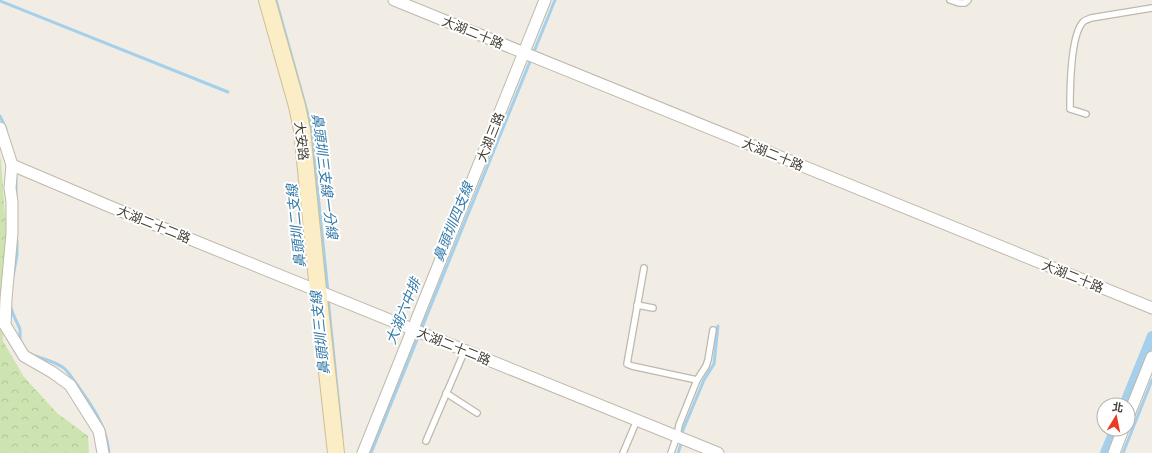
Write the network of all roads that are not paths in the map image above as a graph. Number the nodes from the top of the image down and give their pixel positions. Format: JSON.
{"nodes":[{"id":1,"x":267,"y":0,"type":"edge"},
{"id":2,"x":394,"y":0,"type":"edge"},
{"id":3,"x":545,"y":0,"type":"edge"},
{"id":4,"x":950,"y":0,"type":"edge"},
{"id":5,"x":968,"y":0,"type":"edge"},
{"id":6,"x":1152,"y":8,"type":"edge"},
{"id":7,"x":524,"y":52,"type":"junction"},
{"id":8,"x":1086,"y":114,"type":"dead end"},
{"id":9,"x":0,"y":128,"type":"edge"},
{"id":10,"x":12,"y":165,"type":"junction"},
{"id":11,"x":644,"y":268,"type":"dead end"},
{"id":12,"x":318,"y":290,"type":"junction"},
{"id":13,"x":637,"y":305,"type":"junction"},
{"id":14,"x":653,"y":308,"type":"dead end"},
{"id":15,"x":1152,"y":308,"type":"edge"},
{"id":16,"x":413,"y":329,"type":"junction"},
{"id":17,"x":713,"y":330,"type":"dead end"},
{"id":18,"x":465,"y":350,"type":"junction"},
{"id":19,"x":1152,"y":358,"type":"edge"},
{"id":20,"x":697,"y":380,"type":"junction"},
{"id":21,"x":446,"y":393,"type":"junction"},
{"id":22,"x":1136,"y":397,"type":"edge"},
{"id":23,"x":477,"y":413,"type":"dead end"},
{"id":24,"x":637,"y":420,"type":"junction"},
{"id":25,"x":677,"y":436,"type":"junction"},
{"id":26,"x":1121,"y":437,"type":"edge"},
{"id":27,"x":426,"y":441,"type":"dead end"},
{"id":28,"x":1117,"y":451,"type":"edge"},
{"id":29,"x":103,"y":453,"type":"edge"},
{"id":30,"x":336,"y":453,"type":"edge"},
{"id":31,"x":363,"y":453,"type":"edge"},
{"id":32,"x":623,"y":453,"type":"edge"},
{"id":33,"x":671,"y":453,"type":"edge"},
{"id":34,"x":718,"y":453,"type":"edge"}],
"edges":[{"from":1,"to":12,"type":"street","name":"大安路"},
{"from":2,"to":7,"type":"street","name":"大湖二十路"},
{"from":3,"to":7,"type":"street","name":"大湖三路"},
{"from":4,"to":5,"type":"lane"},
{"from":6,"to":8,"type":"lane"},
{"from":7,"to":15,"type":"street","name":"大湖二十路"},
{"from":7,"to":16,"type":"street","name":"大湖三路"},
{"from":9,"to":10,"type":"street"},
{"from":10,"to":12,"type":"street","name":"大湖二十二路"},
{"from":10,"to":29,"type":"street"},
{"from":11,"to":13,"type":"lane"},
{"from":12,"to":16,"type":"street","name":"大湖二十二路"},
{"from":12,"to":30,"type":"street","name":"大安路"},
{"from":13,"to":14,"type":"lane"},
{"from":13,"to":20,"type":"lane"},
{"from":16,"to":18,"type":"street","name":"大湖二十二路"},
{"from":16,"to":31,"type":"street","name":"大湖三路"},
{"from":17,"to":20,"type":"lane"},
{"from":18,"to":21,"type":"lane"},
{"from":18,"to":24,"type":"street","name":"大湖二十二路"},
{"from":19,"to":22,"type":"street"},
{"from":20,"to":25,"type":"lane"},
{"from":21,"to":23,"type":"lane"},
{"from":21,"to":27,"type":"lane"},
{"from":24,"to":25,"type":"street","name":"大湖二十二路"},
{"from":24,"to":32,"type":"lane"},
{"from":25,"to":33,"type":"lane"},
{"from":25,"to":34,"type":"street","name":"大湖二十二路"},
{"from":26,"to":28,"type":"street"}]}
